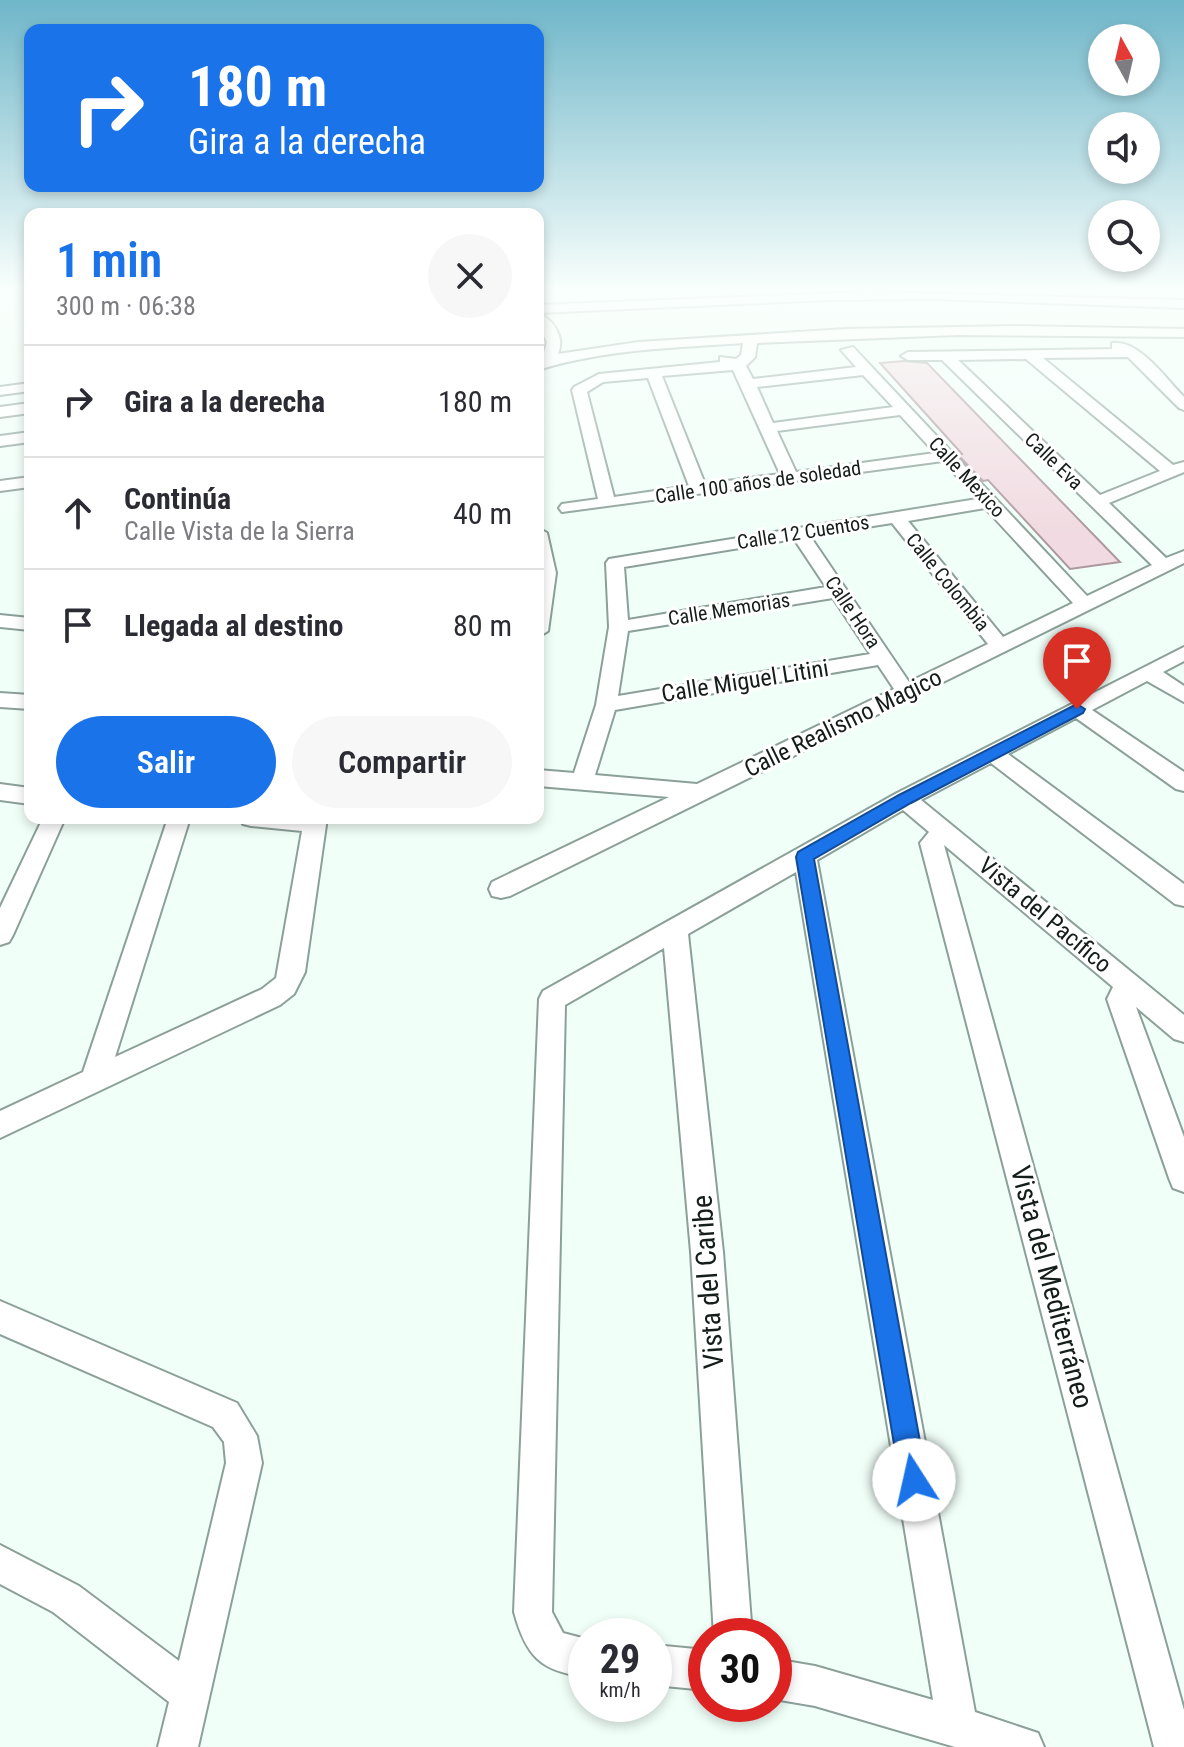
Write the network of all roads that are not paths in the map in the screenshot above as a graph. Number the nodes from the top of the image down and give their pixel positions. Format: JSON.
{"nodes":[{"id":1,"x":653,"y":373,"type":"edge"},
{"id":2,"x":647,"y":374,"type":"edge"},
{"id":3,"x":742,"y":374,"type":"edge"},
{"id":4,"x":837,"y":374,"type":"edge"},
{"id":5,"x":870,"y":374,"type":"edge"},
{"id":6,"x":964,"y":374,"type":"edge"},
{"id":7,"x":1054,"y":374,"type":"edge"},
{"id":8,"x":1153,"y":374,"type":"edge"},
{"id":9,"x":748,"y":384,"type":"junction"},
{"id":10,"x":24,"y":388,"type":"edge"},
{"id":11,"x":0,"y":391,"type":"edge"},
{"id":12,"x":1183,"y":403,"type":"edge"},
{"id":13,"x":24,"y":409,"type":"edge"},
{"id":14,"x":905,"y":410,"type":"junction"},
{"id":15,"x":0,"y":412,"type":"edge"},
{"id":16,"x":768,"y":428,"type":"junction"},
{"id":17,"x":24,"y":438,"type":"edge"},
{"id":18,"x":0,"y":441,"type":"edge"},
{"id":19,"x":947,"y":456,"type":"junction"},
{"id":20,"x":1177,"y":469,"type":"edge"},
{"id":21,"x":790,"y":477,"type":"junction"},
{"id":22,"x":14,"y":484,"type":"edge"},
{"id":23,"x":699,"y":490,"type":"junction"},
{"id":24,"x":990,"y":502,"type":"junction"},
{"id":25,"x":1097,"y":502,"type":"junction"},
{"id":26,"x":607,"y":503,"type":"junction"},
{"id":27,"x":0,"y":504,"type":"edge"},
{"id":28,"x":568,"y":508,"type":"dead end"},
{"id":29,"x":896,"y":517,"type":"junction"},
{"id":30,"x":799,"y":533,"type":"junction"},
{"id":31,"x":1184,"y":556,"type":"edge"},
{"id":32,"x":544,"y":560,"type":"edge"},
{"id":33,"x":1164,"y":566,"type":"junction"},
{"id":34,"x":839,"y":591,"type":"junction"},
{"id":35,"x":544,"y":592,"type":"edge"},
{"id":36,"x":1085,"y":605,"type":"junction"},
{"id":37,"x":0,"y":621,"type":"edge"},
{"id":38,"x":24,"y":623,"type":"edge"},
{"id":39,"x":619,"y":627,"type":"junction"},
{"id":40,"x":1000,"y":646,"type":"junction"},
{"id":41,"x":1184,"y":653,"type":"edge"},
{"id":42,"x":884,"y":658,"type":"junction"},
{"id":43,"x":1148,"y":672,"type":"junction"},
{"id":44,"x":906,"y":692,"type":"junction"},
{"id":45,"x":1184,"y":695,"type":"edge"},
{"id":46,"x":0,"y":700,"type":"edge"},
{"id":47,"x":24,"y":702,"type":"edge"},
{"id":48,"x":606,"y":705,"type":"junction"},
{"id":49,"x":1077,"y":709,"type":"junction"},
{"id":50,"x":992,"y":753,"type":"junction"},
{"id":51,"x":544,"y":779,"type":"edge"},
{"id":52,"x":582,"y":782,"type":"junction"},
{"id":53,"x":1184,"y":783,"type":"edge"},
{"id":54,"x":0,"y":792,"type":"edge"},
{"id":55,"x":699,"y":793,"type":"junction"},
{"id":56,"x":24,"y":795,"type":"edge"},
{"id":57,"x":905,"y":799,"type":"junction"},
{"id":58,"x":51,"y":824,"type":"edge"},
{"id":59,"x":177,"y":824,"type":"edge"},
{"id":60,"x":316,"y":824,"type":"edge"},
{"id":61,"x":944,"y":831,"type":"junction"},
{"id":62,"x":805,"y":857,"type":"junction"},
{"id":63,"x":501,"y":889,"type":"dead end"},
{"id":64,"x":1184,"y":897,"type":"edge"},
{"id":65,"x":675,"y":929,"type":"junction"},
{"id":66,"x":0,"y":935,"type":"edge"},
{"id":67,"x":1128,"y":985,"type":"junction"},
{"id":68,"x":1184,"y":1031,"type":"edge"},
{"id":69,"x":94,"y":1081,"type":"junction"},
{"id":70,"x":0,"y":1125,"type":"edge"},
{"id":71,"x":1184,"y":1178,"type":"edge"},
{"id":72,"x":0,"y":1317,"type":"edge"},
{"id":73,"x":0,"y":1564,"type":"edge"},
{"id":74,"x":732,"y":1618,"type":"edge"},
{"id":75,"x":568,"y":1656,"type":"edge"},
{"id":76,"x":792,"y":1682,"type":"edge"},
{"id":77,"x":190,"y":1694,"type":"junction"},
{"id":78,"x":957,"y":1725,"type":"junction"},
{"id":79,"x":178,"y":1747,"type":"edge"},
{"id":80,"x":1024,"y":1747,"type":"edge"},
{"id":81,"x":1174,"y":1747,"type":"edge"}],
"edges":[{"from":1,"to":23,"type":"street"},
{"from":2,"to":26,"type":"street"},
{"from":3,"to":9,"type":"street"},
{"from":4,"to":9,"type":"street"},
{"from":5,"to":14,"type":"street","name":"Calle Mexico"},
{"from":6,"to":25,"type":"street","name":"Calle Eva"},
{"from":7,"to":20,"type":"street"},
{"from":8,"to":12,"type":"street"},
{"from":9,"to":16,"type":"street"},
{"from":10,"to":11,"type":"street"},
{"from":13,"to":15,"type":"street"},
{"from":14,"to":16,"type":"street"},
{"from":14,"to":19,"type":"street","name":"Calle Mexico"},
{"from":16,"to":21,"type":"street"},
{"from":17,"to":18,"type":"street"},
{"from":19,"to":21,"type":"street","name":"Calle 100 años de soledad"},
{"from":19,"to":24,"type":"street","name":"Calle Mexico"},
{"from":20,"to":25,"type":"street"},
{"from":21,"to":23,"type":"street","name":"Calle 100 años de soledad"},
{"from":22,"to":27,"type":"street"},
{"from":23,"to":26,"type":"street","name":"Calle 100 años de soledad"},
{"from":24,"to":29,"type":"street","name":"Calle 12 Cuentos"},
{"from":24,"to":36,"type":"street","name":"Calle Mexico"},
{"from":25,"to":33,"type":"street","name":"Calle Eva"},
{"from":26,"to":28,"type":"street","name":"Calle 100 años de soledad"},
{"from":29,"to":30,"type":"street","name":"Calle 12 Cuentos"},
{"from":29,"to":40,"type":"street","name":"Calle Colombia"},
{"from":30,"to":34,"type":"street","name":"Calle Hora"},
{"from":30,"to":39,"type":"street","name":"Calle 12 Cuentos"},
{"from":31,"to":33,"type":"street","name":"Calle Realismo Magico"},
{"from":32,"to":35,"type":"street"},
{"from":33,"to":36,"type":"street","name":"Calle Realismo Magico"},
{"from":34,"to":39,"type":"street","name":"Calle Memorias"},
{"from":34,"to":42,"type":"street","name":"Calle Hora"},
{"from":36,"to":40,"type":"street","name":"Calle Realismo Magico"},
{"from":37,"to":38,"type":"street"},
{"from":39,"to":48,"type":"street"},
{"from":40,"to":44,"type":"street","name":"Calle Realismo Magico"},
{"from":41,"to":43,"type":"street"},
{"from":42,"to":44,"type":"street","name":"Calle Hora"},
{"from":42,"to":48,"type":"street","name":"Calle Miguel Litini"},
{"from":43,"to":45,"type":"street"},
{"from":43,"to":49,"type":"street"},
{"from":44,"to":55,"type":"street","name":"Calle Realismo Magico"},
{"from":46,"to":47,"type":"street"},
{"from":48,"to":52,"type":"street"},
{"from":49,"to":50,"type":"street"},
{"from":49,"to":53,"type":"street"},
{"from":50,"to":57,"type":"street"},
{"from":50,"to":64,"type":"street"},
{"from":51,"to":52,"type":"street"},
{"from":52,"to":55,"type":"street"},
{"from":54,"to":56,"type":"street"},
{"from":55,"to":63,"type":"street","name":"Calle Realismo Magico"},
{"from":57,"to":61,"type":"street","name":"Vista del Pacífico"},
{"from":57,"to":62,"type":"street"},
{"from":58,"to":66,"type":"street"},
{"from":59,"to":69,"type":"street"},
{"from":60,"to":69,"type":"street"},
{"from":61,"to":67,"type":"street","name":"Vista del Pacífico"},
{"from":61,"to":81,"type":"street","name":"Vista del Mediterráneo"},
{"from":62,"to":65,"type":"street"},
{"from":62,"to":78,"type":"street"},
{"from":65,"to":74,"type":"street","name":"Vista del Caribe"},
{"from":65,"to":75,"type":"street"},
{"from":67,"to":68,"type":"street","name":"Vista del Pacífico"},
{"from":67,"to":71,"type":"street"},
{"from":69,"to":70,"type":"street"},
{"from":72,"to":77,"type":"street"},
{"from":73,"to":77,"type":"street"},
{"from":76,"to":78,"type":"street"},
{"from":77,"to":79,"type":"street"},
{"from":78,"to":80,"type":"street"}]}
